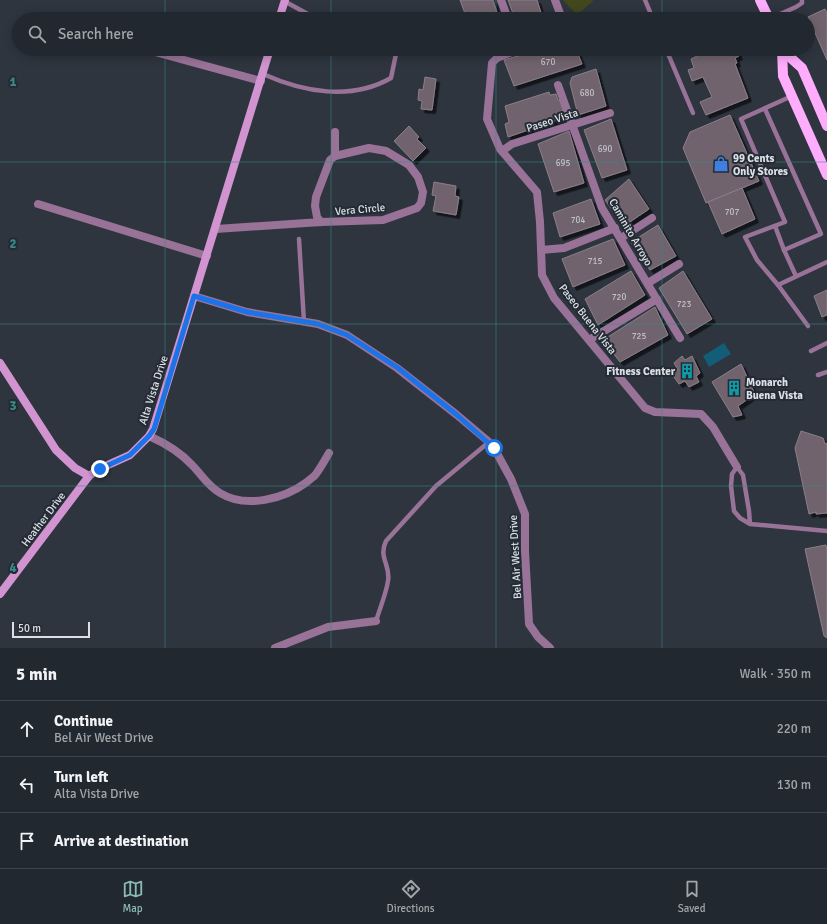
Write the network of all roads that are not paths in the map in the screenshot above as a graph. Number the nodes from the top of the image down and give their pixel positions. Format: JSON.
{"nodes":[{"id":1,"x":501,"y":0,"type":"edge"},
{"id":2,"x":555,"y":0,"type":"edge"},
{"id":3,"x":645,"y":0,"type":"edge"},
{"id":4,"x":760,"y":0,"type":"edge"},
{"id":5,"x":802,"y":0,"type":"edge"},
{"id":6,"x":285,"y":1,"type":"edge"},
{"id":7,"x":281,"y":12,"type":"edge"},
{"id":8,"x":305,"y":12,"type":"edge"},
{"id":9,"x":505,"y":12,"type":"edge"},
{"id":10,"x":559,"y":12,"type":"edge"},
{"id":11,"x":650,"y":12,"type":"edge"},
{"id":12,"x":766,"y":12,"type":"edge"},
{"id":13,"x":785,"y":12,"type":"edge"},
{"id":14,"x":172,"y":56,"type":"edge"},
{"id":15,"x":268,"y":56,"type":"edge"},
{"id":16,"x":396,"y":56,"type":"edge"},
{"id":17,"x":502,"y":56,"type":"edge"},
{"id":18,"x":669,"y":56,"type":"edge"},
{"id":19,"x":782,"y":56,"type":"edge"},
{"id":20,"x":789,"y":56,"type":"edge"},
{"id":21,"x":262,"y":78,"type":"junction"},
{"id":22,"x":558,"y":85,"type":"dead end"},
{"id":23,"x":792,"y":96,"type":"junction"},
{"id":24,"x":765,"y":109,"type":"junction"},
{"id":25,"x":610,"y":113,"type":"dead end"},
{"id":26,"x":693,"y":113,"type":"dead end"},
{"id":27,"x":573,"y":125,"type":"junction"},
{"id":28,"x":827,"y":126,"type":"edge"},
{"id":29,"x":335,"y":132,"type":"dead end"},
{"id":30,"x":502,"y":151,"type":"junction"},
{"id":31,"x":335,"y":156,"type":"junction"},
{"id":32,"x":827,"y":175,"type":"edge"},
{"id":33,"x":38,"y":204,"type":"dead end"},
{"id":34,"x":652,"y":218,"type":"dead end"},
{"id":35,"x":320,"y":222,"type":"junction"},
{"id":36,"x":775,"y":226,"type":"junction"},
{"id":37,"x":615,"y":228,"type":"junction"},
{"id":38,"x":216,"y":229,"type":"junction"},
{"id":39,"x":621,"y":238,"type":"junction"},
{"id":40,"x":299,"y":239,"type":"dead end"},
{"id":41,"x":541,"y":250,"type":"junction"},
{"id":42,"x":784,"y":250,"type":"junction"},
{"id":43,"x":207,"y":256,"type":"junction"},
{"id":44,"x":827,"y":262,"type":"edge"},
{"id":45,"x":679,"y":264,"type":"dead end"},
{"id":46,"x":796,"y":276,"type":"junction"},
{"id":47,"x":648,"y":283,"type":"junction"},
{"id":48,"x":778,"y":285,"type":"junction"},
{"id":49,"x":194,"y":296,"type":"junction"},
{"id":50,"x":657,"y":299,"type":"junction"},
{"id":51,"x":304,"y":322,"type":"junction"},
{"id":52,"x":808,"y":326,"type":"dead end"},
{"id":53,"x":680,"y":338,"type":"dead end"},
{"id":54,"x":589,"y":340,"type":"junction"},
{"id":55,"x":827,"y":343,"type":"edge"},
{"id":56,"x":811,"y":351,"type":"dead end"},
{"id":57,"x":0,"y":364,"type":"edge"},
{"id":58,"x":827,"y":372,"type":"edge"},
{"id":59,"x":818,"y":375,"type":"dead end"},
{"id":60,"x":149,"y":436,"type":"junction"},
{"id":61,"x":489,"y":442,"type":"junction"},
{"id":62,"x":329,"y":453,"type":"dead end"},
{"id":63,"x":737,"y":467,"type":"junction"},
{"id":64,"x":88,"y":476,"type":"junction"},
{"id":65,"x":750,"y":524,"type":"junction"},
{"id":66,"x":827,"y":531,"type":"edge"},
{"id":67,"x":0,"y":594,"type":"edge"},
{"id":68,"x":376,"y":621,"type":"joint"},
{"id":69,"x":275,"y":648,"type":"edge"},
{"id":70,"x":550,"y":648,"type":"edge"}],
"edges":[{"from":1,"to":9,"type":"street"},
{"from":2,"to":10,"type":"street"},
{"from":3,"to":11,"type":"lane"},
{"from":4,"to":12,"type":"main road"},
{"from":5,"to":13,"type":"lane"},
{"from":6,"to":7,"type":"street"},
{"from":6,"to":8,"type":"lane"},
{"from":14,"to":21,"type":"street"},
{"from":15,"to":21,"type":"street","name":"Alta Vista Drive"},
{"from":16,"to":21,"type":"lane"},
{"from":17,"to":30,"type":"street","name":"Paseo Buena Vista"},
{"from":18,"to":26,"type":"lane"},
{"from":19,"to":23,"type":"main road"},
{"from":20,"to":28,"type":"main road"},
{"from":21,"to":38,"type":"street","name":"Alta Vista Drive"},
{"from":22,"to":27,"type":"street","name":"Caminito Arroyo"},
{"from":23,"to":24,"type":"lane"},
{"from":23,"to":32,"type":"main road"},
{"from":24,"to":36,"type":"lane"},
{"from":24,"to":42,"type":"lane"},
{"from":25,"to":27,"type":"street","name":"Paseo Vista"},
{"from":27,"to":30,"type":"street","name":"Paseo Vista"},
{"from":27,"to":37,"type":"street","name":"Caminito Arroyo"},
{"from":29,"to":31,"type":"street"},
{"from":30,"to":41,"type":"street","name":"Paseo Buena Vista"},
{"from":31,"to":35,"type":"street","name":"Vera Circle"},
{"from":31,"to":35,"type":"street","name":"Vera Circle"},
{"from":33,"to":43,"type":"street"},
{"from":34,"to":39,"type":"street"},
{"from":35,"to":38,"type":"street","name":"Vera Circle"},
{"from":36,"to":42,"type":"lane"},
{"from":36,"to":48,"type":"lane"},
{"from":37,"to":39,"type":"street","name":"Caminito Arroyo"},
{"from":37,"to":41,"type":"street"},
{"from":38,"to":43,"type":"street","name":"Alta Vista Drive"},
{"from":39,"to":47,"type":"street","name":"Caminito Arroyo"},
{"from":40,"to":51,"type":"lane"},
{"from":41,"to":54,"type":"street","name":"Paseo Buena Vista"},
{"from":42,"to":46,"type":"lane"},
{"from":43,"to":49,"type":"street","name":"Alta Vista Drive"},
{"from":44,"to":46,"type":"lane"},
{"from":45,"to":47,"type":"street"},
{"from":46,"to":48,"type":"lane"},
{"from":47,"to":50,"type":"street","name":"Caminito Arroyo"},
{"from":48,"to":52,"type":"lane"},
{"from":49,"to":51,"type":"street","name":"Bel Air West Drive"},
{"from":49,"to":60,"type":"street","name":"Alta Vista Drive"},
{"from":50,"to":53,"type":"street","name":"Caminito Arroyo"},
{"from":50,"to":54,"type":"street"},
{"from":51,"to":61,"type":"street","name":"Bel Air West Drive"},
{"from":54,"to":63,"type":"street","name":"Paseo Buena Vista"},
{"from":55,"to":56,"type":"lane"},
{"from":57,"to":64,"type":"street"},
{"from":58,"to":59,"type":"lane"},
{"from":60,"to":62,"type":"street"},
{"from":60,"to":64,"type":"street","name":"Alta Vista Drive"},
{"from":61,"to":68,"type":"lane"},
{"from":61,"to":70,"type":"street","name":"Bel Air West Drive"},
{"from":63,"to":65,"type":"lane"},
{"from":63,"to":65,"type":"lane"},
{"from":64,"to":67,"type":"street","name":"Heather Drive"},
{"from":65,"to":66,"type":"lane"},
{"from":68,"to":69,"type":"street"}]}
